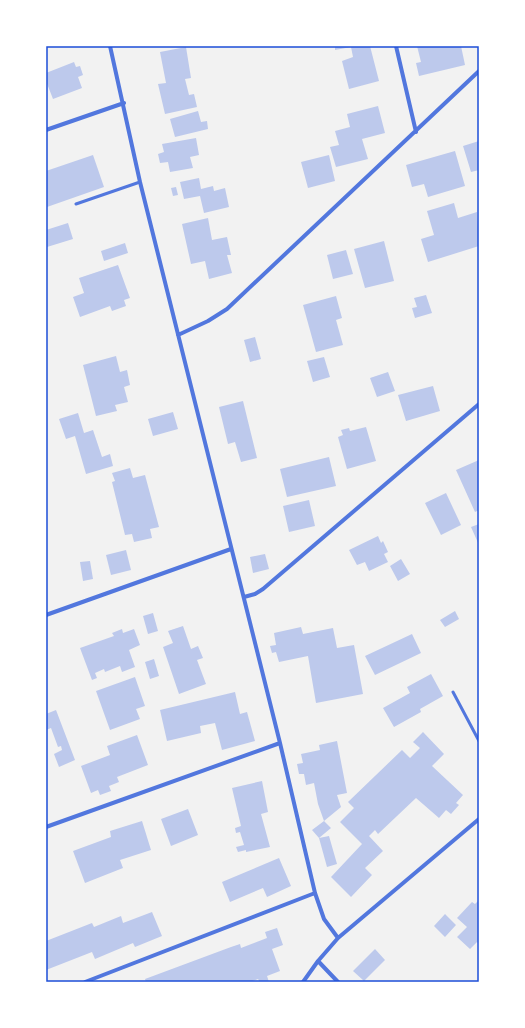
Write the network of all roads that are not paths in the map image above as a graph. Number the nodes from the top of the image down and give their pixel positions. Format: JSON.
{"nodes":[{"id":1,"x":110,"y":46,"type":"edge"},
{"id":2,"x":396,"y":46,"type":"edge"},
{"id":3,"x":479,"y":71,"type":"edge"},
{"id":4,"x":124,"y":103,"type":"junction"},
{"id":5,"x":46,"y":130,"type":"edge"},
{"id":6,"x":416,"y":132,"type":"junction"},
{"id":7,"x":140,"y":182,"type":"junction"},
{"id":8,"x":76,"y":204,"type":"dead end"},
{"id":9,"x":178,"y":335,"type":"junction"},
{"id":10,"x":479,"y":404,"type":"edge"},
{"id":11,"x":231,"y":549,"type":"junction"},
{"id":12,"x":244,"y":598,"type":"junction"},
{"id":13,"x":46,"y":615,"type":"edge"},
{"id":14,"x":453,"y":692,"type":"dead end"},
{"id":15,"x":479,"y":741,"type":"edge"},
{"id":16,"x":280,"y":743,"type":"junction"},
{"id":17,"x":479,"y":819,"type":"edge"},
{"id":18,"x":46,"y":828,"type":"edge"},
{"id":19,"x":315,"y":893,"type":"junction"},
{"id":20,"x":338,"y":938,"type":"junction"},
{"id":21,"x":318,"y":961,"type":"junction"},
{"id":22,"x":85,"y":982,"type":"edge"},
{"id":23,"x":303,"y":982,"type":"edge"},
{"id":24,"x":338,"y":982,"type":"edge"}],
"edges":[{"from":1,"to":4,"type":"street"},
{"from":2,"to":6,"type":"street"},
{"from":3,"to":6,"type":"street"},
{"from":4,"to":5,"type":"street"},
{"from":4,"to":7,"type":"street"},
{"from":6,"to":9,"type":"street"},
{"from":7,"to":8,"type":"lane"},
{"from":7,"to":9,"type":"street"},
{"from":9,"to":11,"type":"street"},
{"from":10,"to":12,"type":"street"},
{"from":11,"to":12,"type":"street"},
{"from":11,"to":13,"type":"street"},
{"from":12,"to":16,"type":"street"},
{"from":14,"to":15,"type":"lane"},
{"from":16,"to":18,"type":"street"},
{"from":16,"to":19,"type":"street"},
{"from":17,"to":20,"type":"street"},
{"from":19,"to":20,"type":"street"},
{"from":19,"to":22,"type":"street"},
{"from":20,"to":21,"type":"street"},
{"from":21,"to":23,"type":"street"},
{"from":21,"to":24,"type":"street"}]}
